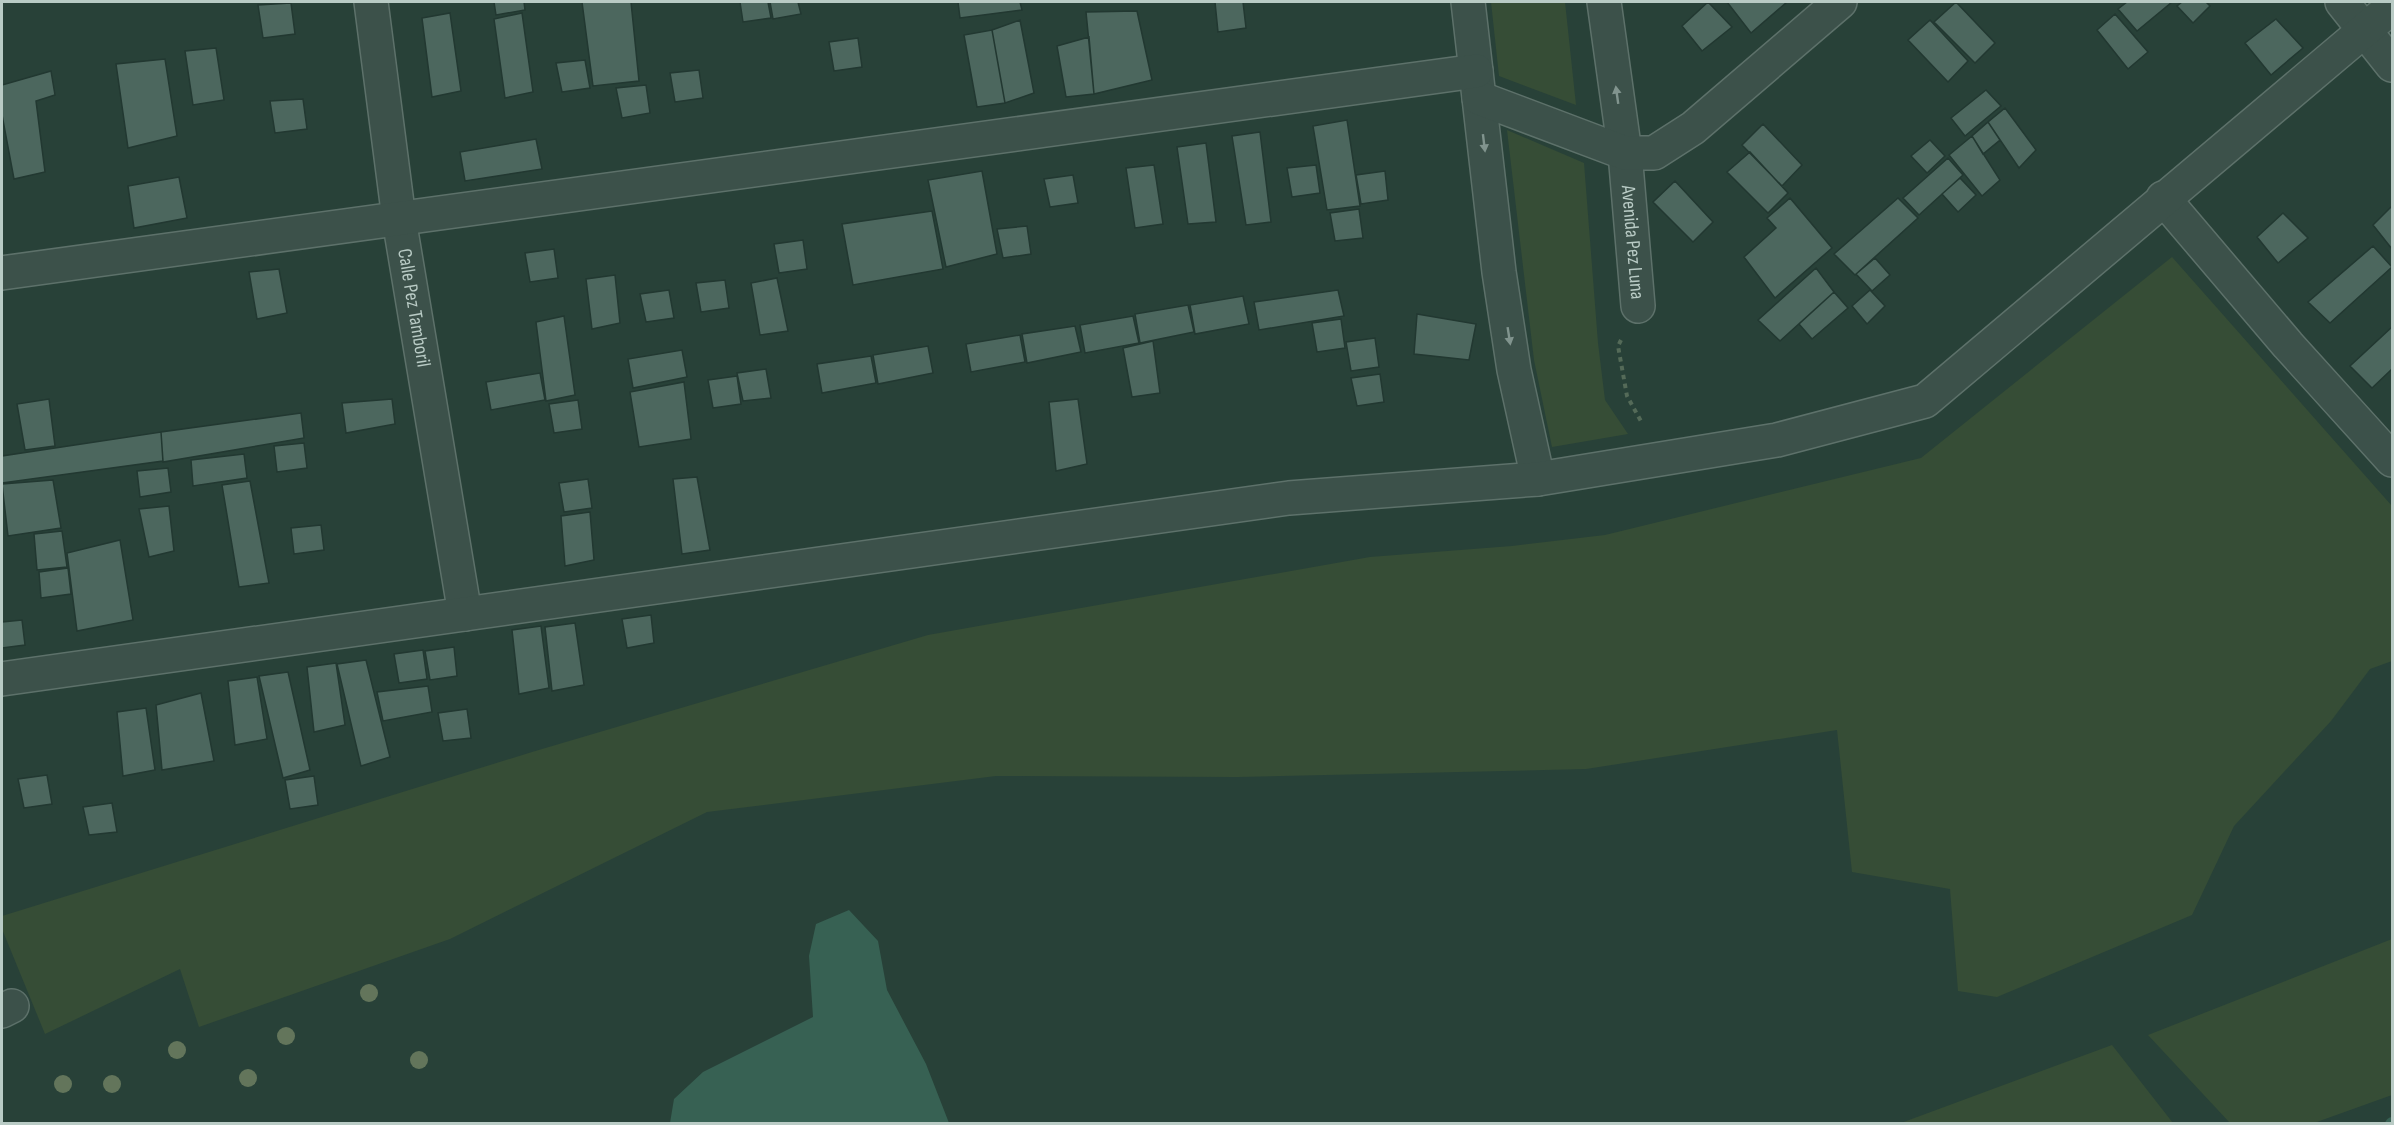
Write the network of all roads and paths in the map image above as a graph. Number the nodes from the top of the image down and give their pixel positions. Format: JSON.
{"nodes":[{"id":1,"x":371,"y":2,"type":"edge"},
{"id":2,"x":1468,"y":2,"type":"edge"},
{"id":3,"x":1604,"y":2,"type":"edge"},
{"id":4,"x":1840,"y":2,"type":"edge"},
{"id":5,"x":2342,"y":2,"type":"edge"},
{"id":6,"x":2392,"y":7,"type":"edge"},
{"id":7,"x":2364,"y":31,"type":"junction"},
{"id":8,"x":2392,"y":65,"type":"edge"},
{"id":9,"x":1478,"y":85,"type":"junction"},
{"id":10,"x":1625,"y":153,"type":"junction"},
{"id":11,"x":2163,"y":198,"type":"junction"},
{"id":12,"x":399,"y":219,"type":"junction"},
{"id":13,"x":2,"y":273,"type":"edge"},
{"id":14,"x":1638,"y":306,"type":"joint"},
{"id":15,"x":1682,"y":456,"type":"junction"},
{"id":16,"x":2392,"y":460,"type":"edge"},
{"id":17,"x":1538,"y":479,"type":"junction"},
{"id":18,"x":465,"y":614,"type":"junction"},
{"id":19,"x":2,"y":679,"type":"edge"}],
"edges":[{"from":1,"to":12,"type":"street","name":"Calle Pez Tamboril"},
{"from":2,"to":9,"type":"street"},
{"from":10,"to":3,"type":"street","name":"Avenida Pez Luna","one_way":true},
{"from":4,"to":10,"type":"street"},
{"from":5,"to":7,"type":"street"},
{"from":6,"to":7,"type":"street"},
{"from":7,"to":8,"type":"street"},
{"from":7,"to":11,"type":"street"},
{"from":9,"to":10,"type":"street"},
{"from":9,"to":12,"type":"street"},
{"from":9,"to":17,"type":"street","one_way":true},
{"from":10,"to":14,"type":"street","name":"Avenida Pez Luna"},
{"from":11,"to":15,"type":"street"},
{"from":11,"to":16,"type":"street"},
{"from":12,"to":13,"type":"street"},
{"from":12,"to":18,"type":"street","name":"Calle Pez Tamboril"},
{"from":14,"to":15,"type":"path","name":"Avenida Pez Luna"},
{"from":15,"to":17,"type":"street"},
{"from":17,"to":18,"type":"street"},
{"from":18,"to":19,"type":"street"}]}
